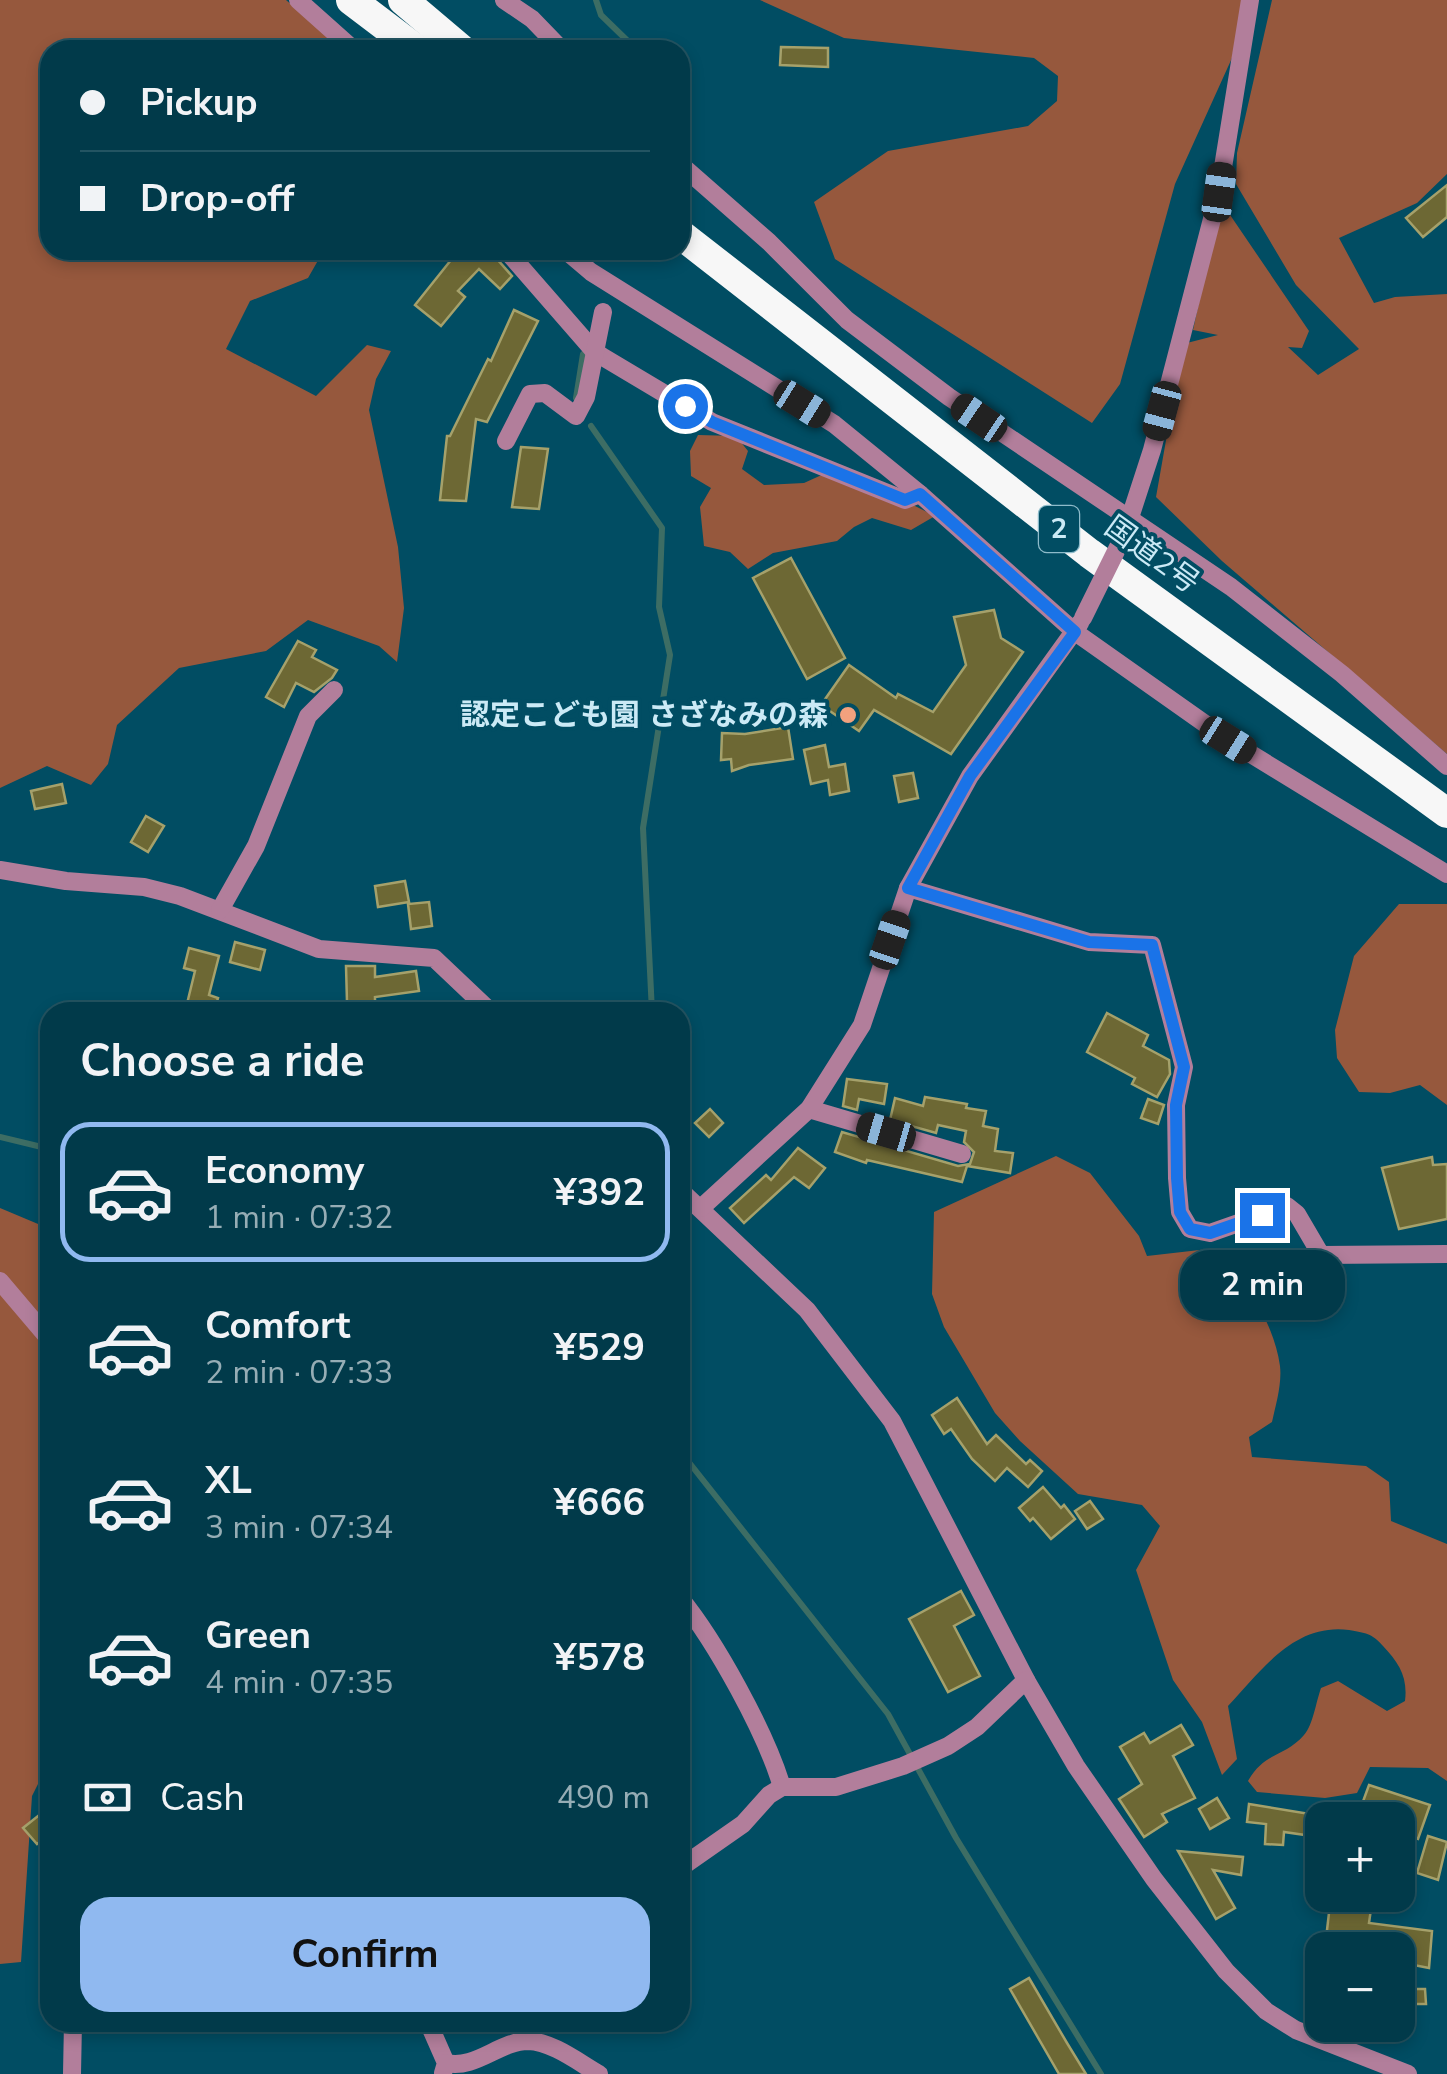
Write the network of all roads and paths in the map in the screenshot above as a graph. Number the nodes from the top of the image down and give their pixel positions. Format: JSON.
{"nodes":[{"id":1,"x":298,"y":0,"type":"edge"},
{"id":2,"x":351,"y":0,"type":"edge"},
{"id":3,"x":403,"y":0,"type":"edge"},
{"id":4,"x":423,"y":0,"type":"edge"},
{"id":5,"x":504,"y":0,"type":"edge"},
{"id":6,"x":1250,"y":0,"type":"edge"},
{"id":7,"x":343,"y":40,"type":"edge"},
{"id":8,"x":404,"y":40,"type":"edge"},
{"id":9,"x":450,"y":40,"type":"edge"},
{"id":10,"x":464,"y":40,"type":"edge"},
{"id":11,"x":552,"y":40,"type":"edge"},
{"id":12,"x":690,"y":173,"type":"edge"},
{"id":13,"x":690,"y":242,"type":"edge"},
{"id":14,"x":515,"y":260,"type":"edge"},
{"id":15,"x":578,"y":260,"type":"edge"},
{"id":16,"x":603,"y":312,"type":"dead end"},
{"id":17,"x":594,"y":351,"type":"junction"},
{"id":18,"x":506,"y":441,"type":"dead end"},
{"id":19,"x":920,"y":494,"type":"junction"},
{"id":20,"x":1130,"y":520,"type":"junction"},
{"id":21,"x":1079,"y":625,"type":"junction"},
{"id":22,"x":334,"y":690,"type":"dead end"},
{"id":23,"x":1447,"y":766,"type":"edge"},
{"id":24,"x":1447,"y":814,"type":"edge"},
{"id":25,"x":0,"y":870,"type":"edge"},
{"id":26,"x":1447,"y":874,"type":"edge"},
{"id":27,"x":908,"y":888,"type":"junction"},
{"id":28,"x":220,"y":910,"type":"junction"},
{"id":29,"x":480,"y":1002,"type":"edge"},
{"id":30,"x":809,"y":1110,"type":"junction"},
{"id":31,"x":962,"y":1154,"type":"dead end"},
{"id":32,"x":690,"y":1199,"type":"edge"},
{"id":33,"x":700,"y":1208,"type":"junction"},
{"id":34,"x":1447,"y":1254,"type":"edge"},
{"id":35,"x":0,"y":1281,"type":"edge"},
{"id":36,"x":40,"y":1328,"type":"edge"},
{"id":37,"x":690,"y":1612,"type":"edge"},
{"id":38,"x":1026,"y":1680,"type":"junction"},
{"id":39,"x":782,"y":1788,"type":"junction"},
{"id":40,"x":690,"y":1861,"type":"edge"},
{"id":41,"x":73,"y":2032,"type":"edge"},
{"id":42,"x":431,"y":2032,"type":"edge"},
{"id":43,"x":444,"y":2068,"type":"edge"},
{"id":44,"x":72,"y":2074,"type":"edge"},
{"id":45,"x":599,"y":2074,"type":"edge"},
{"id":46,"x":1408,"y":2074,"type":"edge"}],
"edges":[{"from":1,"to":7,"type":"street"},
{"from":2,"to":8,"type":"highway"},
{"from":3,"to":9,"type":"highway"},
{"from":4,"to":10,"type":"highway"},
{"from":5,"to":11,"type":"street"},
{"from":6,"to":20,"type":"street"},
{"from":12,"to":20,"type":"street"},
{"from":13,"to":24,"type":"highway","name":"国道2号","number":"2"},
{"from":14,"to":17,"type":"street"},
{"from":15,"to":19,"type":"street"},
{"from":16,"to":17,"type":"street"},
{"from":17,"to":18,"type":"street"},
{"from":17,"to":19,"type":"street"},
{"from":19,"to":21,"type":"street"},
{"from":20,"to":21,"type":"street","bridge":true},
{"from":20,"to":23,"type":"street"},
{"from":21,"to":26,"type":"street"},
{"from":21,"to":27,"type":"street"},
{"from":22,"to":28,"type":"street"},
{"from":25,"to":28,"type":"street"},
{"from":27,"to":30,"type":"street"},
{"from":27,"to":34,"type":"street"},
{"from":28,"to":29,"type":"street"},
{"from":30,"to":31,"type":"street"},
{"from":30,"to":33,"type":"street"},
{"from":32,"to":33,"type":"street"},
{"from":33,"to":38,"type":"street"},
{"from":35,"to":36,"type":"street"},
{"from":37,"to":39,"type":"street"},
{"from":38,"to":39,"type":"street"},
{"from":38,"to":46,"type":"street"},
{"from":39,"to":40,"type":"street"},
{"from":41,"to":44,"type":"street"},
{"from":42,"to":43,"type":"street"},
{"from":43,"to":45,"type":"street"}]}
